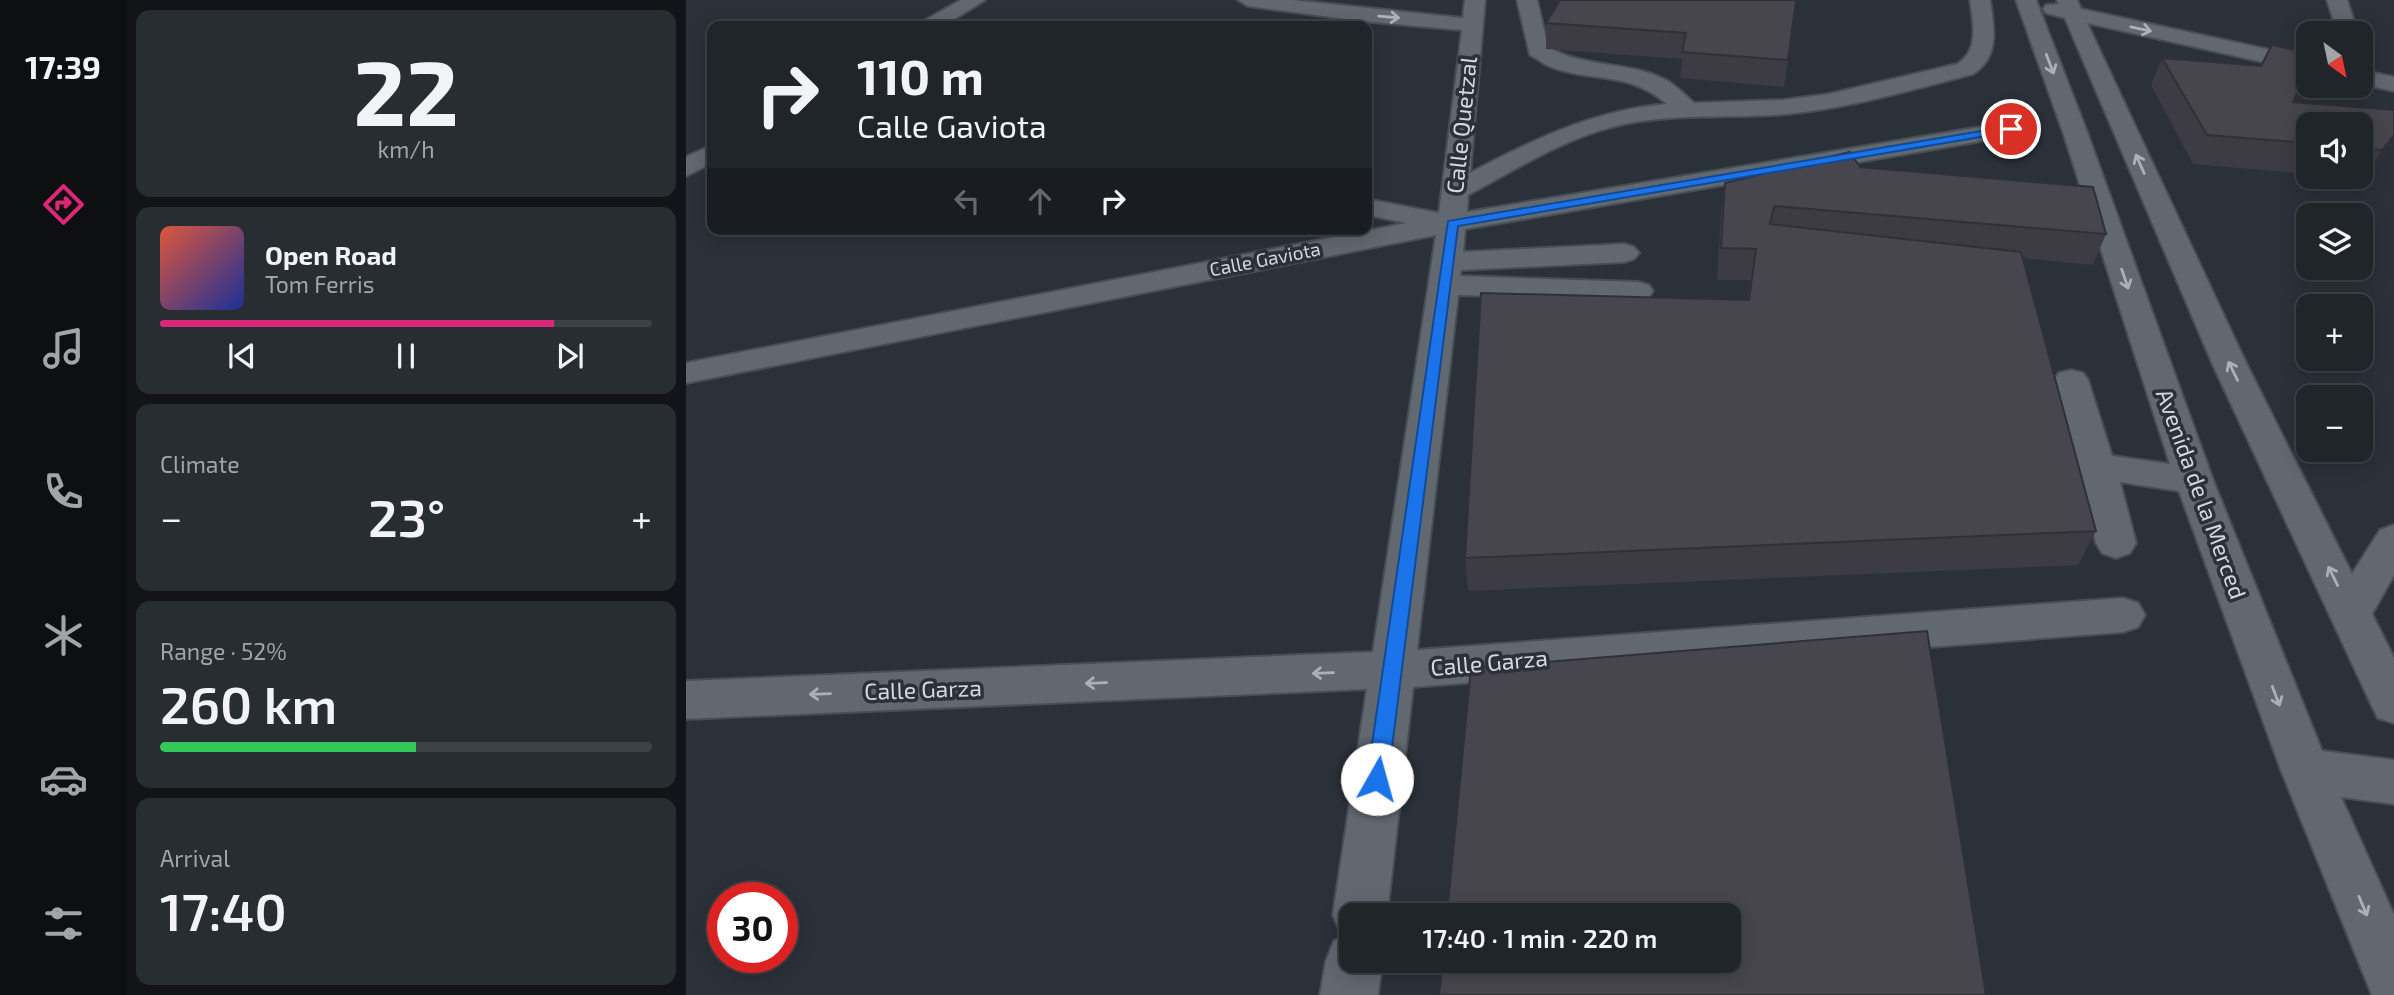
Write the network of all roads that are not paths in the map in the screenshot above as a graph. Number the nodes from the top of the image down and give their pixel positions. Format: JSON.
{"nodes":[{"id":1,"x":975,"y":0,"type":"edge"},
{"id":2,"x":1248,"y":0,"type":"edge"},
{"id":3,"x":1475,"y":0,"type":"edge"},
{"id":4,"x":1527,"y":0,"type":"edge"},
{"id":5,"x":1980,"y":0,"type":"edge"},
{"id":6,"x":2337,"y":0,"type":"edge"},
{"id":7,"x":2027,"y":2,"type":"edge"},
{"id":8,"x":2078,"y":5,"type":"edge"},
{"id":9,"x":1355,"y":20,"type":"edge"},
{"id":10,"x":938,"y":21,"type":"edge"},
{"id":11,"x":2344,"y":21,"type":"edge"},
{"id":12,"x":1472,"y":25,"type":"junction"},
{"id":13,"x":2296,"y":43,"type":"edge"},
{"id":14,"x":2373,"y":59,"type":"edge"},
{"id":15,"x":2296,"y":62,"type":"edge"},
{"id":16,"x":2394,"y":63,"type":"edge"},
{"id":17,"x":2373,"y":80,"type":"edge"},
{"id":18,"x":2394,"y":84,"type":"edge"},
{"id":19,"x":1686,"y":108,"type":"junction"},
{"id":20,"x":2011,"y":129,"type":"dead end"},
{"id":21,"x":707,"y":156,"type":"edge"},
{"id":22,"x":686,"y":168,"type":"edge"},
{"id":23,"x":1372,"y":209,"type":"edge"},
{"id":24,"x":1449,"y":240,"type":"junction"},
{"id":25,"x":1624,"y":253,"type":"dead end"},
{"id":26,"x":1638,"y":291,"type":"dead end"},
{"id":27,"x":686,"y":373,"type":"edge"},
{"id":28,"x":2071,"y":380,"type":"dead end"},
{"id":29,"x":2097,"y":466,"type":"junction"},
{"id":30,"x":2194,"y":480,"type":"junction"},
{"id":31,"x":2394,"y":540,"type":"edge"},
{"id":32,"x":2116,"y":543,"type":"dead end"},
{"id":33,"x":2351,"y":612,"type":"junction"},
{"id":34,"x":2123,"y":615,"type":"dead end"},
{"id":35,"x":1391,"y":670,"type":"junction"},
{"id":36,"x":686,"y":700,"type":"edge"},
{"id":37,"x":2394,"y":704,"type":"edge"},
{"id":38,"x":2305,"y":770,"type":"junction"},
{"id":39,"x":2394,"y":782,"type":"edge"},
{"id":40,"x":1362,"y":903,"type":"edge"},
{"id":41,"x":1352,"y":973,"type":"edge"},
{"id":42,"x":2394,"y":980,"type":"edge"},
{"id":43,"x":1349,"y":995,"type":"edge"}],
"edges":[{"from":1,"to":10,"type":"street"},
{"from":2,"to":9,"type":"street"},
{"from":3,"to":12,"type":"street","name":"Calle Quetzal"},
{"from":4,"to":19,"type":"street"},
{"from":5,"to":19,"type":"street"},
{"from":6,"to":11,"type":"street"},
{"from":7,"to":8,"type":"street"},
{"from":7,"to":30,"type":"street","name":"Avenida de la Merced","one_way":true},
{"from":8,"to":13,"type":"street"},
{"from":8,"to":15,"type":"street","one_way":true},
{"from":33,"to":8,"type":"street","one_way":true},
{"from":9,"to":12,"type":"street","one_way":true},
{"from":12,"to":24,"type":"street","name":"Calle Quetzal"},
{"from":14,"to":16,"type":"street"},
{"from":17,"to":18,"type":"street"},
{"from":19,"to":24,"type":"street"},
{"from":20,"to":24,"type":"street","name":"Calle Gaviota"},
{"from":21,"to":22,"type":"street"},
{"from":23,"to":24,"type":"street"},
{"from":24,"to":25,"type":"street"},
{"from":24,"to":26,"type":"street"},
{"from":24,"to":27,"type":"street","name":"Calle Gaviota"},
{"from":24,"to":35,"type":"street","name":"Calle Quetzal"},
{"from":28,"to":29,"type":"street"},
{"from":29,"to":30,"type":"street"},
{"from":29,"to":32,"type":"street"},
{"from":30,"to":38,"type":"street","name":"Avenida de la Merced","one_way":true},
{"from":31,"to":33,"type":"street"},
{"from":33,"to":37,"type":"street"},
{"from":34,"to":35,"type":"street","name":"Calle Garza"},
{"from":35,"to":36,"type":"street","name":"Calle Garza","one_way":true},
{"from":35,"to":40,"type":"street","name":"Calle Quetzal"},
{"from":38,"to":39,"type":"street"},
{"from":38,"to":42,"type":"street","name":"Avenida de la Merced","one_way":true},
{"from":41,"to":43,"type":"street"}]}
